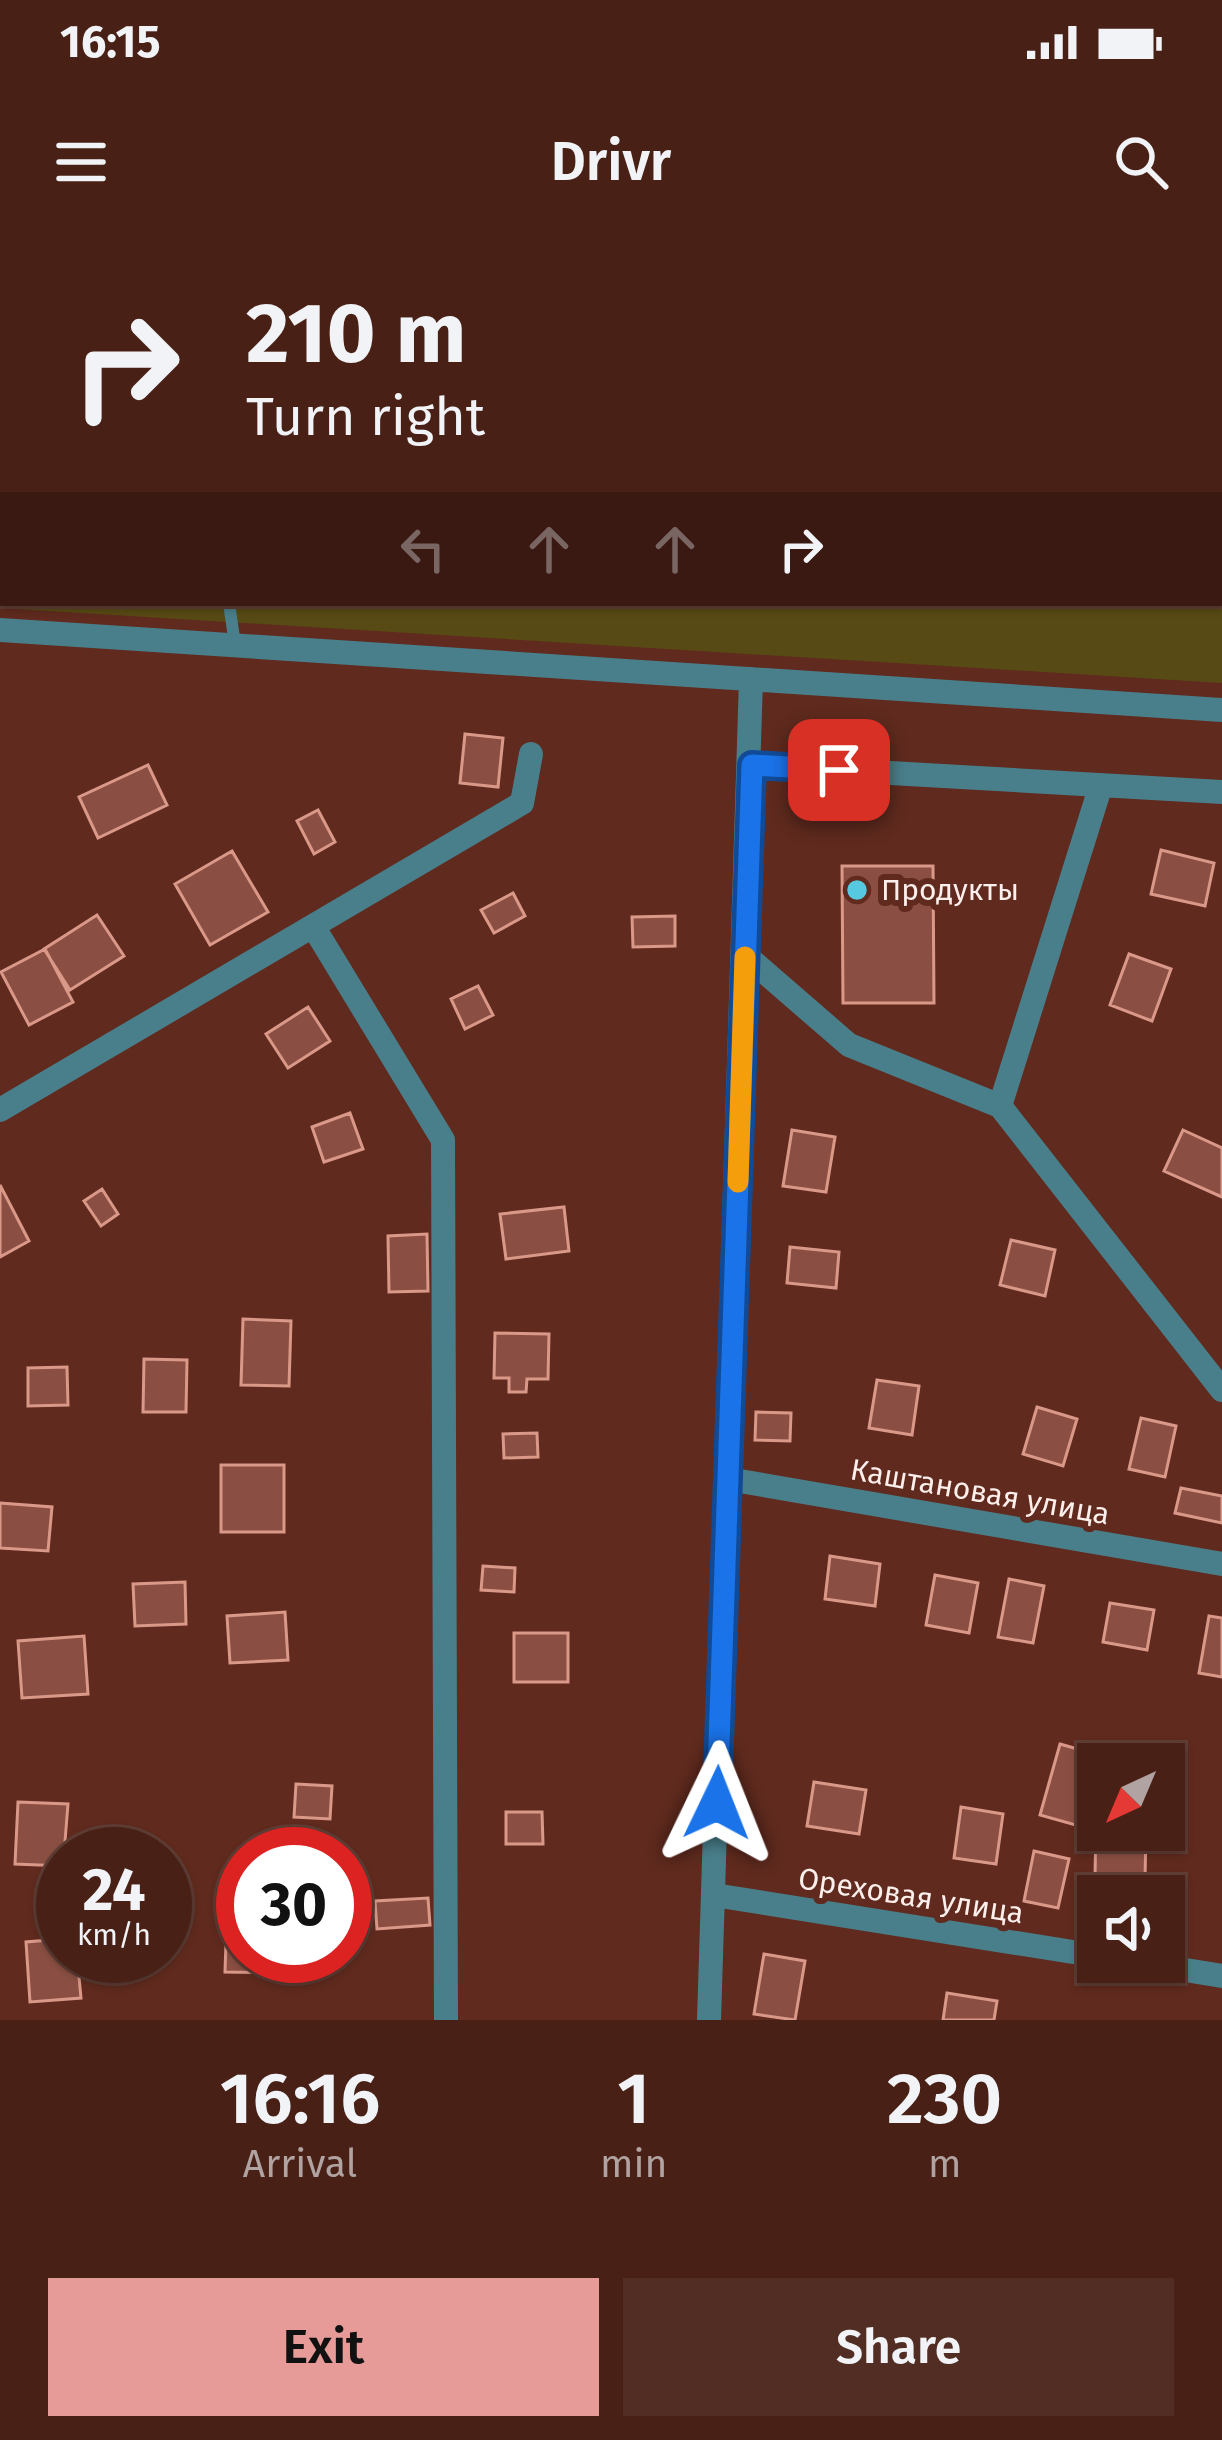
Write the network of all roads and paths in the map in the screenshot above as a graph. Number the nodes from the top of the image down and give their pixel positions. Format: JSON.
{"nodes":[{"id":1,"x":229,"y":606,"type":"edge"},
{"id":2,"x":0,"y":630,"type":"edge"},
{"id":3,"x":235,"y":645,"type":"junction"},
{"id":4,"x":752,"y":679,"type":"junction"},
{"id":5,"x":1222,"y":710,"type":"edge"},
{"id":6,"x":531,"y":754,"type":"dead end"},
{"id":7,"x":752,"y":765,"type":"junction"},
{"id":8,"x":1101,"y":785,"type":"junction"},
{"id":9,"x":1222,"y":792,"type":"edge"},
{"id":10,"x":313,"y":926,"type":"junction"},
{"id":11,"x":745,"y":955,"type":"junction"},
{"id":12,"x":1000,"y":1106,"type":"junction"},
{"id":13,"x":0,"y":1110,"type":"edge"},
{"id":14,"x":1222,"y":1390,"type":"edge"},
{"id":15,"x":728,"y":1479,"type":"junction"},
{"id":16,"x":1222,"y":1564,"type":"edge"},
{"id":17,"x":714,"y":1895,"type":"junction"},
{"id":18,"x":1077,"y":1953,"type":"edge"},
{"id":19,"x":1185,"y":1970,"type":"edge"},
{"id":20,"x":1222,"y":1976,"type":"edge"},
{"id":21,"x":446,"y":2020,"type":"edge"},
{"id":22,"x":710,"y":2020,"type":"edge"}],
"edges":[{"from":1,"to":3,"type":"lane"},
{"from":2,"to":3,"type":"street"},
{"from":3,"to":4,"type":"street"},
{"from":4,"to":5,"type":"street"},
{"from":4,"to":7,"type":"street"},
{"from":6,"to":10,"type":"street"},
{"from":7,"to":8,"type":"street"},
{"from":7,"to":11,"type":"street"},
{"from":8,"to":9,"type":"street"},
{"from":8,"to":12,"type":"street"},
{"from":10,"to":13,"type":"street"},
{"from":10,"to":21,"type":"street"},
{"from":11,"to":12,"type":"street"},
{"from":11,"to":15,"type":"street"},
{"from":12,"to":14,"type":"street"},
{"from":15,"to":16,"type":"street","name":"Каштановая улица"},
{"from":15,"to":17,"type":"street"},
{"from":17,"to":18,"type":"street","name":"Ореховая улица"},
{"from":17,"to":22,"type":"street"},
{"from":19,"to":20,"type":"street"}]}
